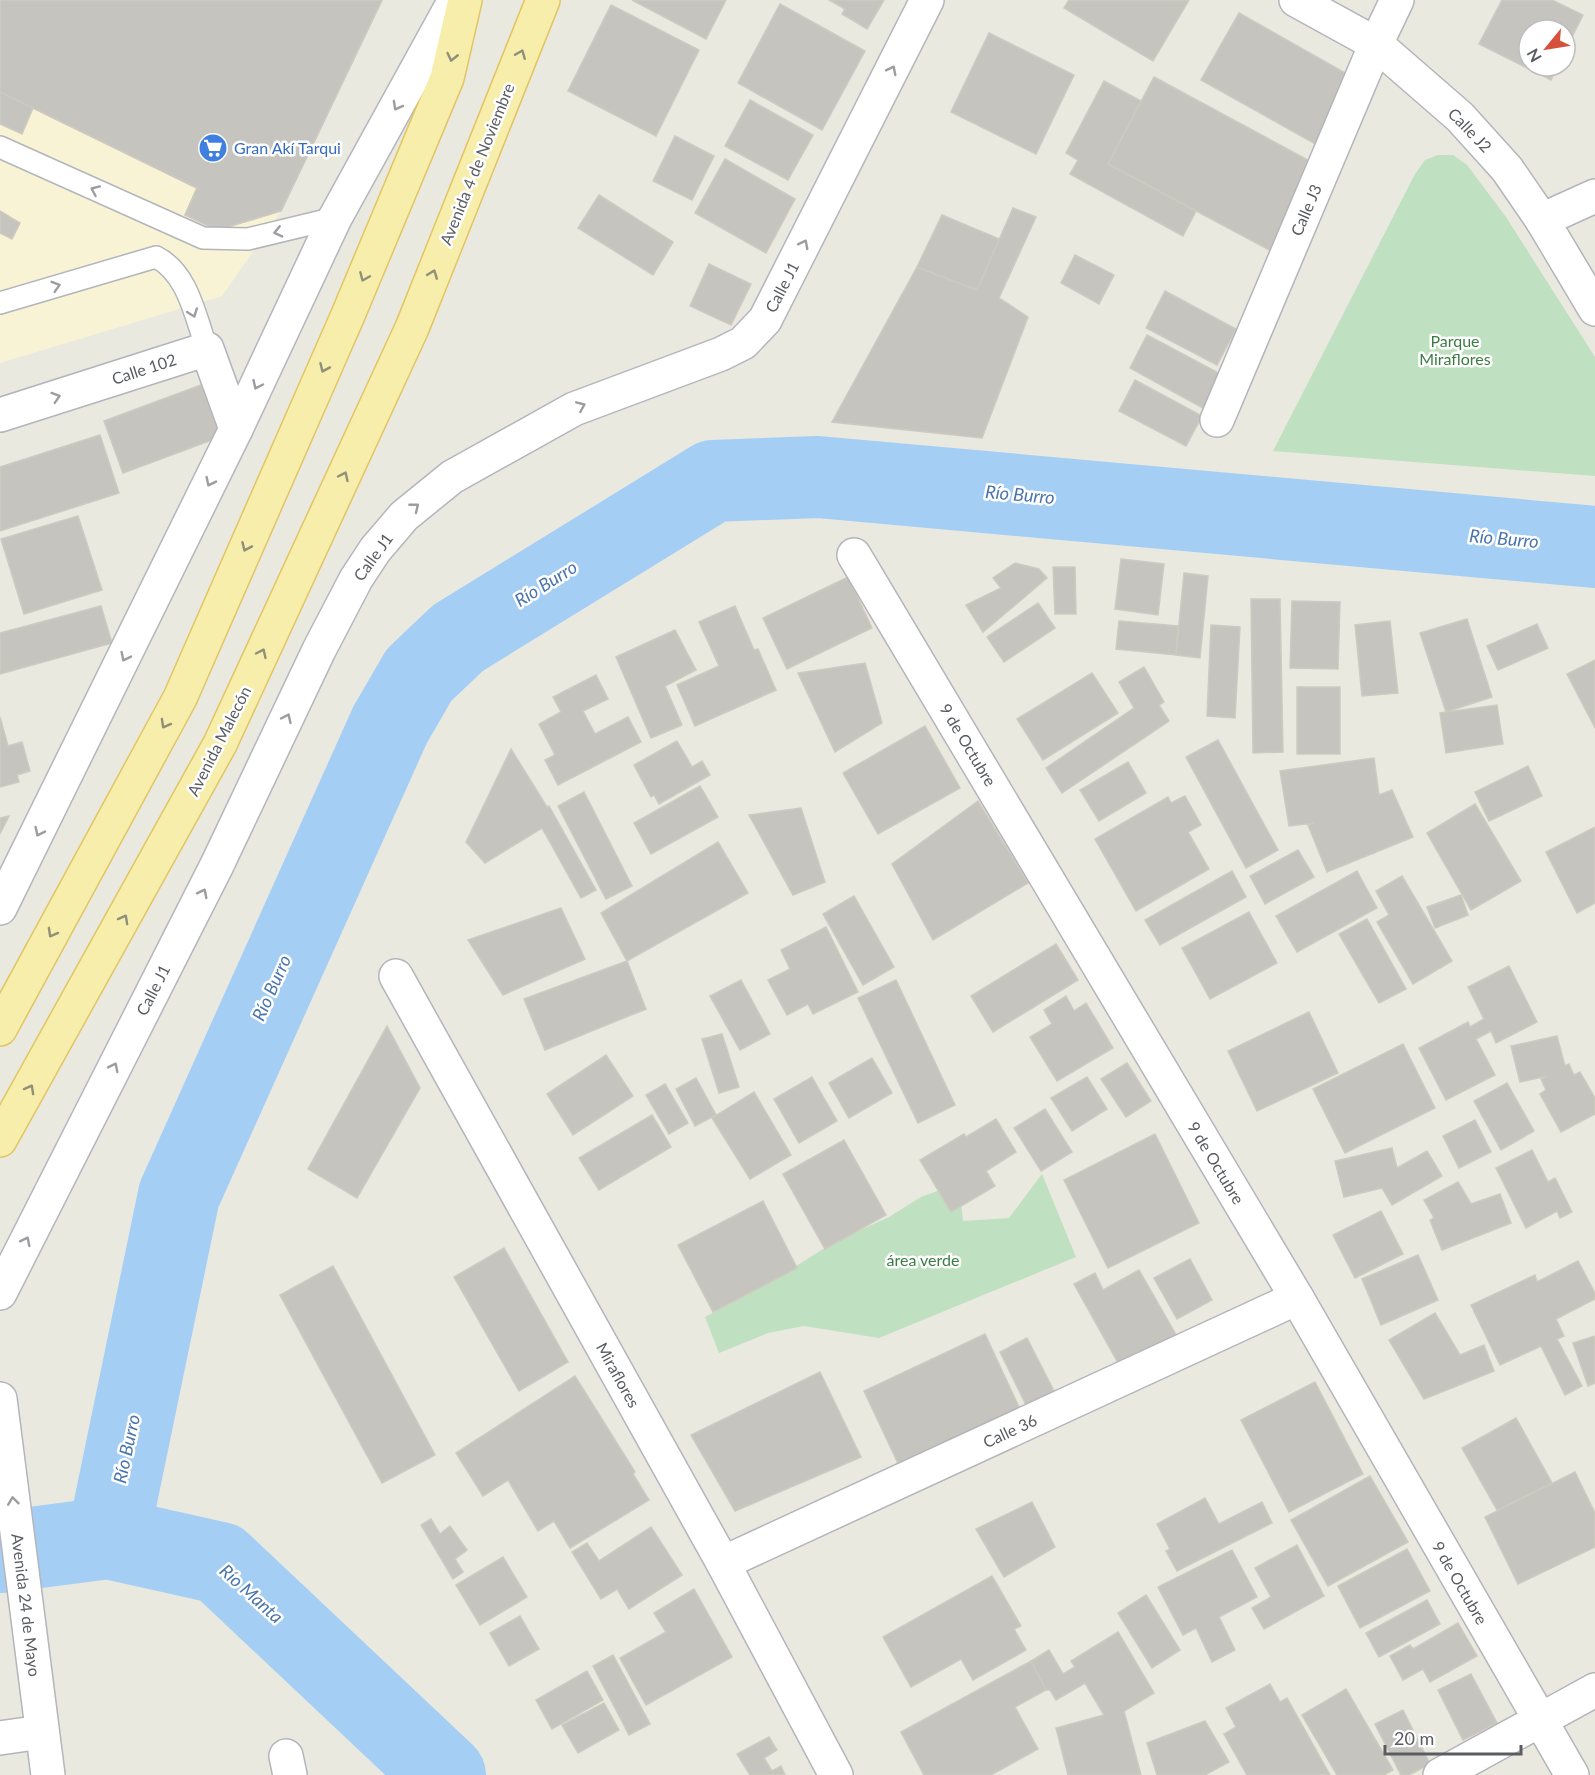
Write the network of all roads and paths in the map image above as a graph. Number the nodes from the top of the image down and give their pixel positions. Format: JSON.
{"nodes":[{"id":1,"x":455,"y":0,"type":"edge"},
{"id":2,"x":465,"y":0,"type":"edge"},
{"id":3,"x":543,"y":0,"type":"edge"},
{"id":4,"x":927,"y":0,"type":"edge"},
{"id":5,"x":1296,"y":0,"type":"edge"},
{"id":6,"x":1398,"y":0,"type":"edge"},
{"id":7,"x":1376,"y":44,"type":"junction"},
{"id":8,"x":0,"y":147,"type":"edge"},
{"id":9,"x":1595,"y":196,"type":"edge"},
{"id":10,"x":335,"y":218,"type":"junction"},
{"id":11,"x":1542,"y":220,"type":"junction"},
{"id":12,"x":0,"y":303,"type":"edge"},
{"id":13,"x":1595,"y":309,"type":"edge"},
{"id":14,"x":412,"y":328,"type":"joint"},
{"id":15,"x":207,"y":349,"type":"junction"},
{"id":16,"x":0,"y":415,"type":"edge"},
{"id":17,"x":1217,"y":420,"type":"dead end"},
{"id":18,"x":236,"y":429,"type":"junction"},
{"id":19,"x":854,"y":555,"type":"dead end"},
{"id":20,"x":0,"y":908,"type":"edge"},
{"id":21,"x":396,"y":976,"type":"dead end"},
{"id":22,"x":0,"y":1029,"type":"edge"},
{"id":23,"x":0,"y":1140,"type":"edge"},
{"id":24,"x":0,"y":1293,"type":"edge"},
{"id":25,"x":1297,"y":1298,"type":"junction"},
{"id":26,"x":0,"y":1399,"type":"edge"},
{"id":27,"x":723,"y":1563,"type":"junction"},
{"id":28,"x":1595,"y":1690,"type":"edge"},
{"id":29,"x":40,"y":1719,"type":"junction"},
{"id":30,"x":1539,"y":1720,"type":"junction"},
{"id":31,"x":0,"y":1738,"type":"edge"},
{"id":32,"x":48,"y":1775,"type":"edge"},
{"id":33,"x":836,"y":1775,"type":"edge"},
{"id":34,"x":1440,"y":1775,"type":"edge"},
{"id":35,"x":1572,"y":1775,"type":"edge"}],
"edges":[{"from":1,"to":10,"type":"street","one_way":true},
{"from":2,"to":22,"type":"main road","one_way":true},
{"from":14,"to":3,"type":"main road","name":"Avenida 4 de Noviembre","one_way":true},
{"from":24,"to":4,"type":"street","name":"Calle J1","one_way":true},
{"from":5,"to":7,"type":"street","name":"Calle J2"},
{"from":6,"to":7,"type":"street","name":"Calle J3"},
{"from":7,"to":11,"type":"street","name":"Calle J2"},
{"from":7,"to":17,"type":"street","name":"Calle J3"},
{"from":10,"to":8,"type":"lane","one_way":true},
{"from":9,"to":11,"type":"street"},
{"from":10,"to":18,"type":"street","one_way":true},
{"from":11,"to":13,"type":"street","name":"Calle J2"},
{"from":12,"to":15,"type":"lane","one_way":true},
{"from":23,"to":14,"type":"main road","name":"Avenida Malecón","one_way":true},
{"from":16,"to":15,"type":"street","name":"Calle 102","one_way":true},
{"from":15,"to":18,"type":"street"},
{"from":18,"to":20,"type":"street","one_way":true},
{"from":19,"to":25,"type":"street","name":"9 de Octubre"},
{"from":21,"to":27,"type":"street","name":"Miraflores"},
{"from":25,"to":27,"type":"street","name":"Calle 36"},
{"from":25,"to":30,"type":"street","name":"9 de Octubre"},
{"from":29,"to":26,"type":"street","name":"Avenida 24 de Mayo","one_way":true},
{"from":27,"to":33,"type":"street","name":"Miraflores"},
{"from":28,"to":30,"type":"street"},
{"from":29,"to":31,"type":"street"},
{"from":29,"to":32,"type":"street","name":"Avenida 24 de Mayo"},
{"from":30,"to":34,"type":"street"},
{"from":30,"to":35,"type":"street","name":"9 de Octubre"}]}
